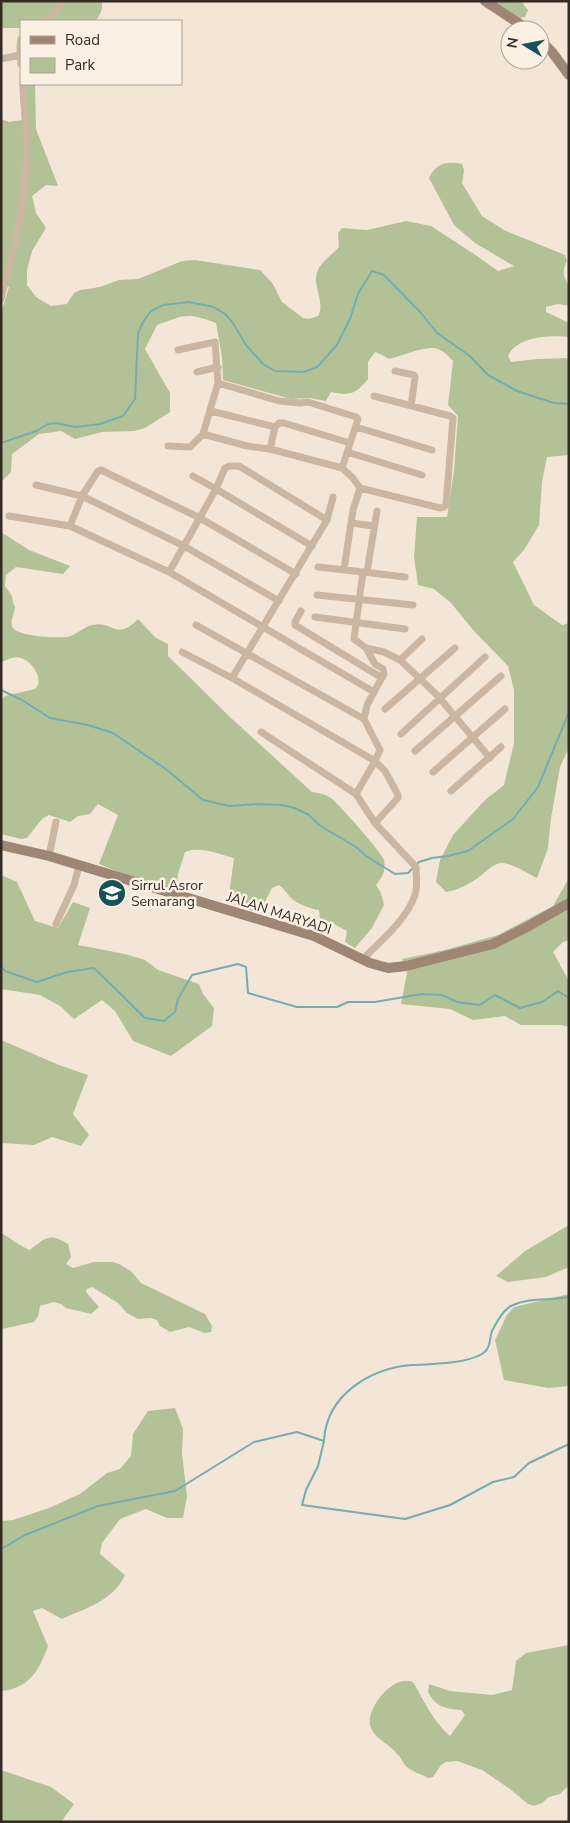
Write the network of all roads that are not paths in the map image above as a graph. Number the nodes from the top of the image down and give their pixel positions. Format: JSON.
{"nodes":[{"id":1,"x":62,"y":1,"type":"edge"},
{"id":2,"x":485,"y":1,"type":"edge"},
{"id":3,"x":45,"y":20,"type":"edge"},
{"id":4,"x":514,"y":20,"type":"edge"},
{"id":5,"x":550,"y":50,"type":"edge"},
{"id":6,"x":20,"y":55,"type":"edge"},
{"id":7,"x":1,"y":58,"type":"edge"},
{"id":8,"x":569,"y":75,"type":"edge"},
{"id":9,"x":23,"y":85,"type":"edge"},
{"id":10,"x":1,"y":300,"type":"edge"},
{"id":11,"x":178,"y":350,"type":"dead end"},
{"id":12,"x":218,"y":367,"type":"junction"},
{"id":13,"x":395,"y":371,"type":"dead end"},
{"id":14,"x":197,"y":372,"type":"dead end"},
{"id":15,"x":218,"y":383,"type":"junction"},
{"id":16,"x":374,"y":396,"type":"dead end"},
{"id":17,"x":410,"y":406,"type":"junction"},
{"id":18,"x":211,"y":411,"type":"junction"},
{"id":19,"x":275,"y":427,"type":"junction"},
{"id":20,"x":356,"y":427,"type":"junction"},
{"id":21,"x":204,"y":434,"type":"junction"},
{"id":22,"x":350,"y":443,"type":"junction"},
{"id":23,"x":168,"y":446,"type":"dead end"},
{"id":24,"x":270,"y":449,"type":"junction"},
{"id":25,"x":432,"y":450,"type":"dead end"},
{"id":26,"x":347,"y":452,"type":"junction"},
{"id":27,"x":342,"y":468,"type":"junction"},
{"id":28,"x":422,"y":475,"type":"dead end"},
{"id":29,"x":193,"y":476,"type":"dead end"},
{"id":30,"x":36,"y":485,"type":"dead end"},
{"id":31,"x":360,"y":488,"type":"junction"},
{"id":32,"x":216,"y":489,"type":"junction"},
{"id":33,"x":82,"y":496,"type":"junction"},
{"id":34,"x":333,"y":497,"type":"dead end"},
{"id":35,"x":377,"y":510,"type":"dead end"},
{"id":36,"x":9,"y":516,"type":"dead end"},
{"id":37,"x":200,"y":518,"type":"junction"},
{"id":38,"x":327,"y":520,"type":"junction"},
{"id":39,"x":351,"y":523,"type":"junction"},
{"id":40,"x":70,"y":526,"type":"junction"},
{"id":41,"x":374,"y":526,"type":"junction"},
{"id":42,"x":184,"y":546,"type":"junction"},
{"id":43,"x":312,"y":546,"type":"junction"},
{"id":44,"x":318,"y":567,"type":"dead end"},
{"id":45,"x":344,"y":569,"type":"junction"},
{"id":46,"x":169,"y":572,"type":"junction"},
{"id":47,"x":365,"y":572,"type":"junction"},
{"id":48,"x":296,"y":574,"type":"junction"},
{"id":49,"x":405,"y":577,"type":"dead end"},
{"id":50,"x":317,"y":595,"type":"dead end"},
{"id":51,"x":360,"y":600,"type":"junction"},
{"id":52,"x":280,"y":601,"type":"junction"},
{"id":53,"x":413,"y":605,"type":"dead end"},
{"id":54,"x":301,"y":611,"type":"dead end"},
{"id":55,"x":315,"y":617,"type":"dead end"},
{"id":56,"x":356,"y":622,"type":"junction"},
{"id":57,"x":196,"y":625,"type":"dead end"},
{"id":58,"x":263,"y":627,"type":"junction"},
{"id":59,"x":405,"y":629,"type":"dead end"},
{"id":60,"x":422,"y":639,"type":"dead end"},
{"id":61,"x":366,"y":648,"type":"junction"},
{"id":62,"x":455,"y":648,"type":"dead end"},
{"id":63,"x":182,"y":652,"type":"dead end"},
{"id":64,"x":247,"y":653,"type":"junction"},
{"id":65,"x":485,"y":657,"type":"dead end"},
{"id":66,"x":400,"y":660,"type":"junction"},
{"id":67,"x":501,"y":676,"type":"dead end"},
{"id":68,"x":232,"y":678,"type":"junction"},
{"id":69,"x":382,"y":678,"type":"junction"},
{"id":70,"x":420,"y":678,"type":"junction"},
{"id":71,"x":374,"y":692,"type":"junction"},
{"id":72,"x":440,"y":698,"type":"junction"},
{"id":73,"x":385,"y":709,"type":"dead end"},
{"id":74,"x":505,"y":709,"type":"dead end"},
{"id":75,"x":456,"y":717,"type":"junction"},
{"id":76,"x":364,"y":719,"type":"junction"},
{"id":77,"x":260,"y":732,"type":"dead end"},
{"id":78,"x":401,"y":734,"type":"dead end"},
{"id":79,"x":473,"y":737,"type":"junction"},
{"id":80,"x":501,"y":747,"type":"dead end"},
{"id":81,"x":415,"y":751,"type":"dead end"},
{"id":82,"x":490,"y":758,"type":"junction"},
{"id":83,"x":375,"y":762,"type":"junction"},
{"id":84,"x":433,"y":772,"type":"dead end"},
{"id":85,"x":451,"y":791,"type":"dead end"},
{"id":86,"x":356,"y":794,"type":"junction"},
{"id":87,"x":56,"y":822,"type":"dead end"},
{"id":88,"x":375,"y":823,"type":"junction"},
{"id":89,"x":1,"y":845,"type":"edge"},
{"id":90,"x":49,"y":856,"type":"junction"},
{"id":91,"x":79,"y":866,"type":"junction"},
{"id":92,"x":569,"y":903,"type":"edge"},
{"id":93,"x":56,"y":924,"type":"dead end"},
{"id":94,"x":363,"y":959,"type":"junction"}],
"edges":[{"from":1,"to":3,"type":"street"},
{"from":2,"to":4,"type":"street"},
{"from":5,"to":8,"type":"street"},
{"from":6,"to":7,"type":"street"},
{"from":9,"to":10,"type":"street"},
{"from":11,"to":12,"type":"street"},
{"from":12,"to":14,"type":"street"},
{"from":12,"to":15,"type":"street"},
{"from":13,"to":17,"type":"street"},
{"from":15,"to":18,"type":"street"},
{"from":15,"to":20,"type":"street"},
{"from":16,"to":17,"type":"street"},
{"from":17,"to":31,"type":"street"},
{"from":18,"to":19,"type":"street"},
{"from":18,"to":21,"type":"street"},
{"from":19,"to":22,"type":"street"},
{"from":19,"to":24,"type":"street"},
{"from":20,"to":22,"type":"street"},
{"from":20,"to":25,"type":"street"},
{"from":21,"to":23,"type":"street"},
{"from":21,"to":24,"type":"street"},
{"from":22,"to":26,"type":"street"},
{"from":24,"to":27,"type":"street"},
{"from":26,"to":27,"type":"street"},
{"from":26,"to":28,"type":"street"},
{"from":27,"to":31,"type":"street"},
{"from":29,"to":32,"type":"street"},
{"from":30,"to":33,"type":"street"},
{"from":31,"to":39,"type":"street"},
{"from":32,"to":37,"type":"street"},
{"from":32,"to":38,"type":"street"},
{"from":32,"to":43,"type":"street"},
{"from":33,"to":37,"type":"street"},
{"from":33,"to":40,"type":"street"},
{"from":33,"to":42,"type":"street"},
{"from":34,"to":38,"type":"street"},
{"from":35,"to":41,"type":"street"},
{"from":36,"to":40,"type":"street"},
{"from":37,"to":42,"type":"street"},
{"from":37,"to":48,"type":"street"},
{"from":38,"to":43,"type":"street"},
{"from":39,"to":41,"type":"street"},
{"from":39,"to":45,"type":"street"},
{"from":40,"to":46,"type":"street"},
{"from":41,"to":47,"type":"street"},
{"from":42,"to":46,"type":"street"},
{"from":42,"to":52,"type":"street"},
{"from":43,"to":48,"type":"street"},
{"from":44,"to":45,"type":"street"},
{"from":45,"to":47,"type":"street"},
{"from":46,"to":58,"type":"street"},
{"from":47,"to":49,"type":"street"},
{"from":47,"to":51,"type":"street"},
{"from":48,"to":52,"type":"street"},
{"from":50,"to":51,"type":"street"},
{"from":51,"to":53,"type":"street"},
{"from":51,"to":56,"type":"street"},
{"from":52,"to":58,"type":"street"},
{"from":54,"to":69,"type":"street"},
{"from":55,"to":56,"type":"street"},
{"from":56,"to":59,"type":"street"},
{"from":56,"to":61,"type":"street"},
{"from":57,"to":64,"type":"street"},
{"from":58,"to":64,"type":"street"},
{"from":58,"to":71,"type":"street"},
{"from":60,"to":66,"type":"street"},
{"from":61,"to":66,"type":"street"},
{"from":61,"to":69,"type":"street"},
{"from":62,"to":70,"type":"street"},
{"from":63,"to":68,"type":"street"},
{"from":64,"to":68,"type":"street"},
{"from":64,"to":76,"type":"street"},
{"from":65,"to":72,"type":"street"},
{"from":66,"to":70,"type":"street"},
{"from":67,"to":75,"type":"street"},
{"from":68,"to":83,"type":"street"},
{"from":69,"to":71,"type":"street"},
{"from":70,"to":72,"type":"street"},
{"from":70,"to":73,"type":"street"},
{"from":71,"to":76,"type":"street"},
{"from":72,"to":75,"type":"street"},
{"from":72,"to":78,"type":"street"},
{"from":74,"to":79,"type":"street"},
{"from":75,"to":79,"type":"street"},
{"from":75,"to":81,"type":"street"},
{"from":76,"to":83,"type":"street"},
{"from":77,"to":86,"type":"street"},
{"from":79,"to":82,"type":"street"},
{"from":79,"to":84,"type":"street"},
{"from":80,"to":82,"type":"street"},
{"from":82,"to":85,"type":"street"},
{"from":83,"to":86,"type":"street"},
{"from":83,"to":88,"type":"street"},
{"from":86,"to":88,"type":"street"},
{"from":87,"to":90,"type":"street"},
{"from":88,"to":94,"type":"street"},
{"from":89,"to":90,"type":"street","name":"JALAN MARYADI"},
{"from":90,"to":91,"type":"street","name":"JALAN MARYADI"},
{"from":91,"to":93,"type":"street"},
{"from":91,"to":94,"type":"street","name":"JALAN MARYADI"},
{"from":92,"to":94,"type":"street","name":"JALAN MARYADI"}]}
